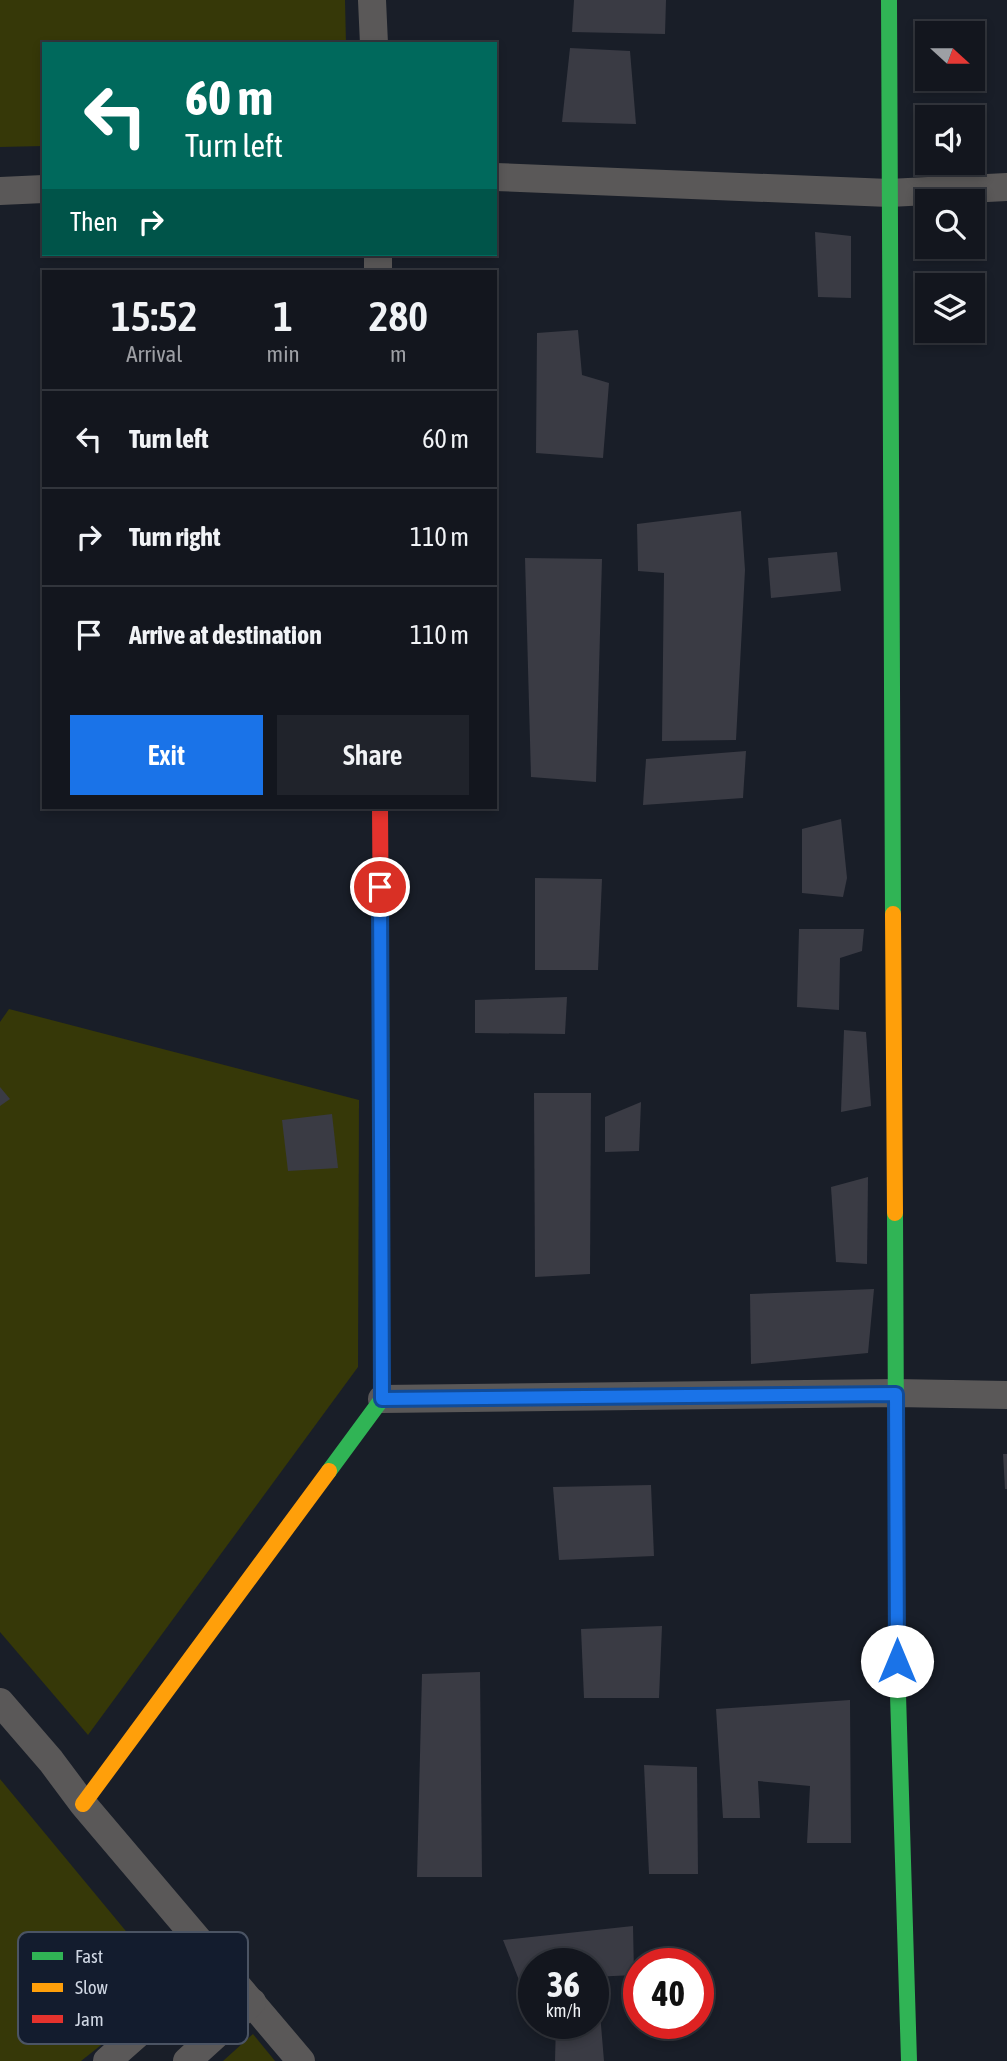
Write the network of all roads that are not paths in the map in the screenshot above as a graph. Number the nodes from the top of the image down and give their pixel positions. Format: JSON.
{"nodes":[{"id":1,"x":372,"y":0,"type":"edge"},
{"id":2,"x":889,"y":0,"type":"edge"},
{"id":3,"x":374,"y":42,"type":"edge"},
{"id":4,"x":497,"y":177,"type":"edge"},
{"id":5,"x":1007,"y":187,"type":"edge"},
{"id":6,"x":42,"y":189,"type":"edge"},
{"id":7,"x":0,"y":191,"type":"edge"},
{"id":8,"x":889,"y":193,"type":"junction"},
{"id":9,"x":380,"y":809,"type":"edge"},
{"id":10,"x":896,"y":1394,"type":"junction"},
{"id":11,"x":1007,"y":1395,"type":"edge"},
{"id":12,"x":382,"y":1399,"type":"junction"},
{"id":13,"x":0,"y":1702,"type":"edge"},
{"id":14,"x":83,"y":1804,"type":"junction"},
{"id":15,"x":192,"y":1932,"type":"edge"},
{"id":16,"x":248,"y":1997,"type":"edge"},
{"id":17,"x":252,"y":2002,"type":"junction"},
{"id":18,"x":248,"y":2006,"type":"edge"},
{"id":19,"x":126,"y":2044,"type":"edge"},
{"id":20,"x":206,"y":2044,"type":"edge"},
{"id":21,"x":107,"y":2061,"type":"edge"},
{"id":22,"x":187,"y":2061,"type":"edge"},
{"id":23,"x":302,"y":2061,"type":"edge"},
{"id":24,"x":909,"y":2061,"type":"edge"}],
"edges":[{"from":1,"to":3,"type":"street"},
{"from":2,"to":8,"type":"street"},
{"from":4,"to":8,"type":"street"},
{"from":5,"to":8,"type":"street"},
{"from":6,"to":7,"type":"street"},
{"from":8,"to":10,"type":"street"},
{"from":9,"to":12,"type":"street"},
{"from":10,"to":11,"type":"street"},
{"from":10,"to":12,"type":"street"},
{"from":10,"to":24,"type":"street"},
{"from":12,"to":14,"type":"street"},
{"from":13,"to":14,"type":"street"},
{"from":14,"to":15,"type":"street"},
{"from":16,"to":17,"type":"street"},
{"from":17,"to":18,"type":"street"},
{"from":17,"to":23,"type":"street"},
{"from":19,"to":21,"type":"street"},
{"from":20,"to":22,"type":"street"}]}
